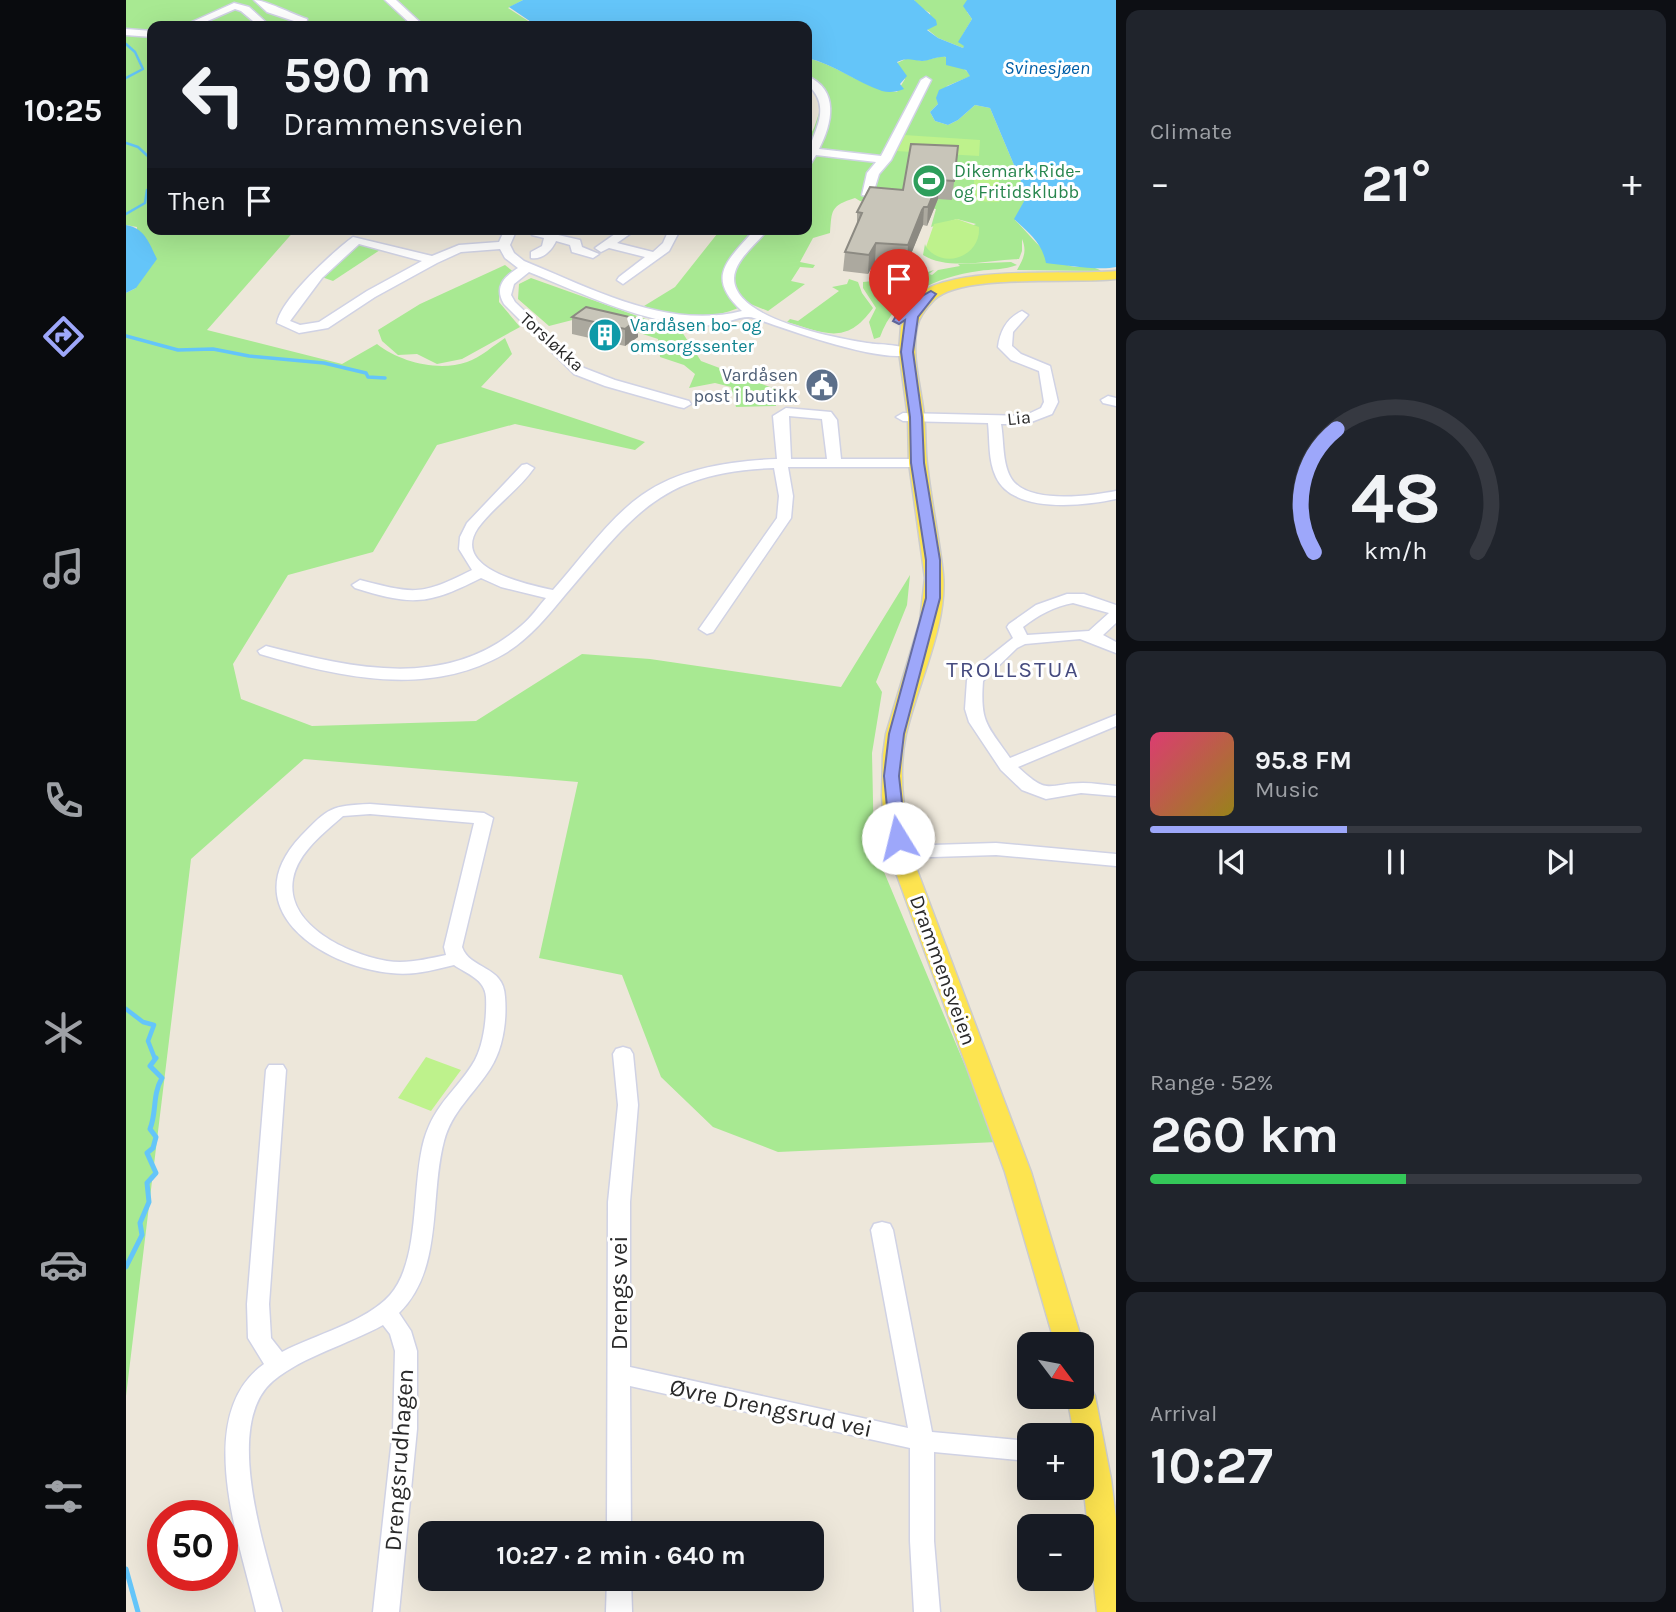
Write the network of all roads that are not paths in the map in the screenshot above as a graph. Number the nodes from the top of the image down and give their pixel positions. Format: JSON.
{"nodes":[{"id":1,"x":259,"y":0,"type":"edge"},
{"id":2,"x":390,"y":0,"type":"edge"},
{"id":3,"x":200,"y":21,"type":"edge"},
{"id":4,"x":259,"y":21,"type":"edge"},
{"id":5,"x":303,"y":21,"type":"edge"},
{"id":6,"x":413,"y":21,"type":"edge"},
{"id":7,"x":126,"y":32,"type":"edge"},
{"id":8,"x":147,"y":34,"type":"edge"},
{"id":9,"x":926,"y":80,"type":"dead end"},
{"id":10,"x":812,"y":83,"type":"edge"},
{"id":11,"x":812,"y":146,"type":"edge"},
{"id":12,"x":812,"y":154,"type":"edge"},
{"id":13,"x":886,"y":160,"type":"junction"},
{"id":14,"x":868,"y":195,"type":"edge"},
{"id":15,"x":508,"y":235,"type":"edge"},
{"id":16,"x":547,"y":235,"type":"edge"},
{"id":17,"x":621,"y":235,"type":"edge"},
{"id":18,"x":672,"y":235,"type":"edge"},
{"id":19,"x":757,"y":235,"type":"edge"},
{"id":20,"x":554,"y":237,"type":"junction"},
{"id":21,"x":504,"y":244,"type":"junction"},
{"id":22,"x":607,"y":244,"type":"junction"},
{"id":23,"x":655,"y":256,"type":"junction"},
{"id":24,"x":433,"y":260,"type":"junction"},
{"id":25,"x":532,"y":261,"type":"junction"},
{"id":26,"x":1116,"y":275,"type":"edge"},
{"id":27,"x":623,"y":280,"type":"dead end"},
{"id":28,"x":754,"y":312,"type":"junction"},
{"id":29,"x":1022,"y":315,"type":"dead end"},
{"id":30,"x":900,"y":352,"type":"junction"},
{"id":31,"x":684,"y":404,"type":"dead end"},
{"id":32,"x":909,"y":417,"type":"junction"},
{"id":33,"x":994,"y":420,"type":"junction"},
{"id":34,"x":834,"y":462,"type":"junction"},
{"id":35,"x":782,"y":463,"type":"junction"},
{"id":36,"x":918,"y":463,"type":"junction"},
{"id":37,"x":527,"y":468,"type":"dead end"},
{"id":38,"x":1116,"y":495,"type":"edge"},
{"id":39,"x":481,"y":572,"type":"junction"},
{"id":40,"x":360,"y":585,"type":"dead end"},
{"id":41,"x":557,"y":596,"type":"junction"},
{"id":42,"x":1116,"y":612,"type":"edge"},
{"id":43,"x":707,"y":629,"type":"dead end"},
{"id":44,"x":1092,"y":636,"type":"junction"},
{"id":45,"x":1021,"y":640,"type":"junction"},
{"id":46,"x":1116,"y":648,"type":"edge"},
{"id":47,"x":266,"y":651,"type":"dead end"},
{"id":48,"x":1116,"y":720,"type":"edge"},
{"id":49,"x":1007,"y":766,"type":"junction"},
{"id":50,"x":1116,"y":791,"type":"edge"},
{"id":51,"x":901,"y":852,"type":"junction"},
{"id":52,"x":1116,"y":860,"type":"edge"},
{"id":53,"x":457,"y":958,"type":"junction"},
{"id":54,"x":623,"y":1054,"type":"dead end"},
{"id":55,"x":276,"y":1070,"type":"dead end"},
{"id":56,"x":882,"y":1230,"type":"dead end"},
{"id":57,"x":386,"y":1313,"type":"junction"},
{"id":58,"x":1065,"y":1332,"type":"edge"},
{"id":59,"x":281,"y":1363,"type":"junction"},
{"id":60,"x":619,"y":1374,"type":"junction"},
{"id":61,"x":922,"y":1441,"type":"junction"},
{"id":62,"x":1017,"y":1450,"type":"edge"},
{"id":63,"x":1094,"y":1474,"type":"edge"},
{"id":64,"x":1109,"y":1513,"type":"edge"},
{"id":65,"x":619,"y":1521,"type":"edge"},
{"id":66,"x":620,"y":1591,"type":"edge"},
{"id":67,"x":269,"y":1612,"type":"edge"},
{"id":68,"x":386,"y":1612,"type":"edge"},
{"id":69,"x":620,"y":1612,"type":"edge"},
{"id":70,"x":927,"y":1612,"type":"edge"},
{"id":71,"x":1112,"y":1612,"type":"edge"}],
"edges":[{"from":1,"to":5,"type":"street"},
{"from":2,"to":6,"type":"street"},
{"from":3,"to":4,"type":"street"},
{"from":7,"to":8,"type":"street"},
{"from":9,"to":13,"type":"street"},
{"from":10,"to":11,"type":"street"},
{"from":12,"to":13,"type":"street"},
{"from":13,"to":14,"type":"street"},
{"from":15,"to":21,"type":"street"},
{"from":16,"to":20,"type":"street"},
{"from":17,"to":22,"type":"street"},
{"from":18,"to":23,"type":"street"},
{"from":19,"to":28,"type":"street"},
{"from":20,"to":22,"type":"street"},
{"from":20,"to":25,"type":"street"},
{"from":21,"to":24,"type":"street"},
{"from":21,"to":25,"type":"street"},
{"from":22,"to":23,"type":"street"},
{"from":23,"to":27,"type":"street"},
{"from":24,"to":24,"type":"street"},
{"from":25,"to":28,"type":"street"},
{"from":25,"to":31,"type":"street","name":"Torsløkka"},
{"from":26,"to":30,"type":"main road","name":"Drammensveien"},
{"from":28,"to":30,"type":"street"},
{"from":29,"to":33,"type":"street","name":"Lia"},
{"from":30,"to":32,"type":"main road","name":"Drammensveien"},
{"from":32,"to":33,"type":"street","name":"Lia"},
{"from":32,"to":36,"type":"main road","name":"Drammensveien"},
{"from":33,"to":38,"type":"street"},
{"from":34,"to":35,"type":"street"},
{"from":34,"to":35,"type":"street"},
{"from":34,"to":36,"type":"street"},
{"from":35,"to":41,"type":"street"},
{"from":35,"to":43,"type":"street"},
{"from":36,"to":51,"type":"main road","name":"Drammensveien"},
{"from":37,"to":39,"type":"street"},
{"from":39,"to":40,"type":"street"},
{"from":39,"to":41,"type":"street"},
{"from":41,"to":47,"type":"street"},
{"from":42,"to":44,"type":"street"},
{"from":42,"to":45,"type":"street"},
{"from":44,"to":45,"type":"street"},
{"from":44,"to":46,"type":"street"},
{"from":45,"to":49,"type":"street"},
{"from":48,"to":49,"type":"street"},
{"from":49,"to":50,"type":"street"},
{"from":51,"to":52,"type":"street"},
{"from":51,"to":58,"type":"main road","name":"Drammensveien"},
{"from":53,"to":53,"type":"street"},
{"from":53,"to":57,"type":"street"},
{"from":54,"to":60,"type":"street","name":"Drengs vei"},
{"from":55,"to":59,"type":"street"},
{"from":56,"to":61,"type":"street"},
{"from":57,"to":59,"type":"street"},
{"from":57,"to":68,"type":"street","name":"Drengsrudhagen"},
{"from":59,"to":67,"type":"street"},
{"from":60,"to":61,"type":"street","name":"Øvre Drengsrud vei"},
{"from":60,"to":65,"type":"street","name":"Drengs vei"},
{"from":61,"to":62,"type":"street","name":"Øvre Drengsrud vei"},
{"from":61,"to":70,"type":"street"},
{"from":63,"to":64,"type":"main road"},
{"from":64,"to":71,"type":"main road"},
{"from":66,"to":69,"type":"street"}]}
